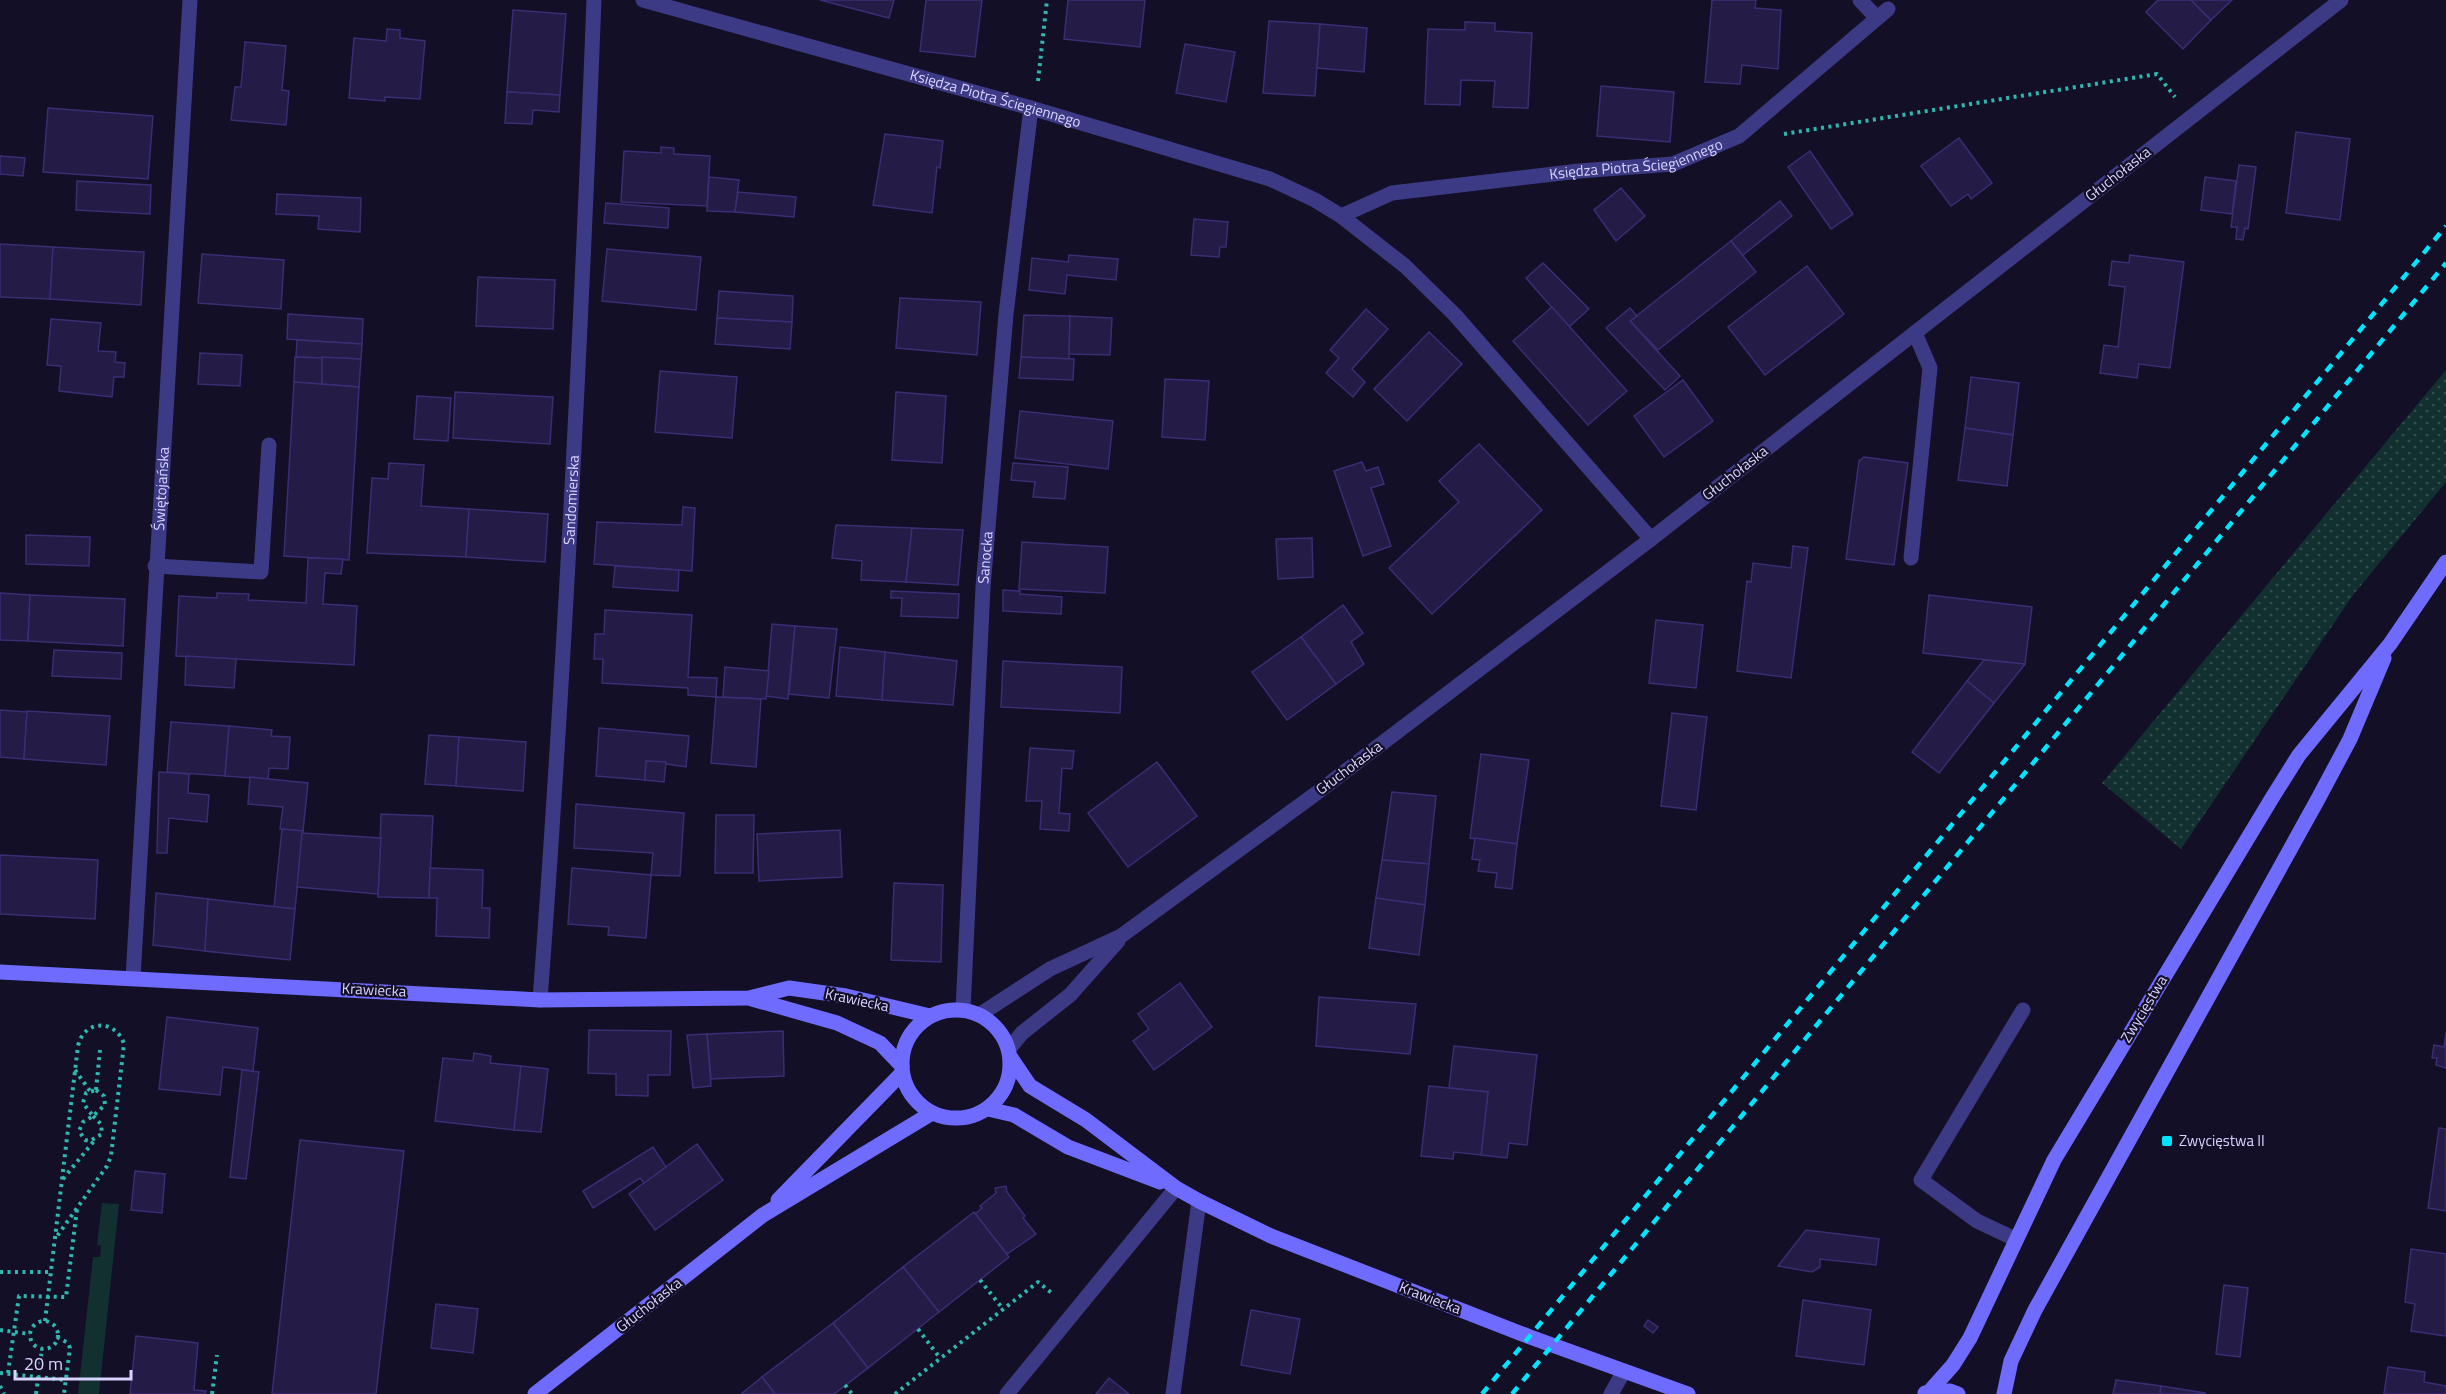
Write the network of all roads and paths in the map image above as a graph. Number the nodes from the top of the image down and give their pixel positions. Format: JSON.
{"nodes":[{"id":1,"x":190,"y":0,"type":"edge"},
{"id":2,"x":594,"y":0,"type":"edge"},
{"id":3,"x":643,"y":0,"type":"edge"},
{"id":4,"x":1047,"y":0,"type":"edge"},
{"id":5,"x":1860,"y":0,"type":"edge"},
{"id":6,"x":2341,"y":0,"type":"edge"},
{"id":7,"x":1031,"y":108,"type":"junction"},
{"id":8,"x":2192,"y":116,"type":"junction"},
{"id":9,"x":1739,"y":136,"type":"junction"},
{"id":10,"x":1341,"y":216,"type":"junction"},
{"id":11,"x":1916,"y":333,"type":"junction"},
{"id":12,"x":268,"y":445,"type":"dead end"},
{"id":13,"x":1651,"y":539,"type":"junction"},
{"id":14,"x":1911,"y":558,"type":"dead end"},
{"id":15,"x":2446,"y":562,"type":"edge"},
{"id":16,"x":155,"y":566,"type":"junction"},
{"id":17,"x":2390,"y":644,"type":"junction"},
{"id":18,"x":1122,"y":936,"type":"junction"},
{"id":19,"x":0,"y":972,"type":"edge"},
{"id":20,"x":133,"y":978,"type":"junction"},
{"id":21,"x":749,"y":998,"type":"junction"},
{"id":22,"x":540,"y":1000,"type":"junction"},
{"id":23,"x":963,"y":1010,"type":"junction"},
{"id":24,"x":2024,"y":1010,"type":"dead end"},
{"id":25,"x":979,"y":1015,"type":"junction"},
{"id":26,"x":930,"y":1016,"type":"junction"},
{"id":27,"x":100,"y":1050,"type":"dead end"},
{"id":28,"x":1010,"y":1053,"type":"junction"},
{"id":29,"x":902,"y":1069,"type":"junction"},
{"id":30,"x":75,"y":1070,"type":"junction"},
{"id":31,"x":93,"y":1090,"type":"junction"},
{"id":32,"x":988,"y":1109,"type":"junction"},
{"id":33,"x":932,"y":1113,"type":"junction"},
{"id":34,"x":93,"y":1116,"type":"junction"},
{"id":35,"x":94,"y":1141,"type":"junction"},
{"id":36,"x":62,"y":1179,"type":"junction"},
{"id":37,"x":1176,"y":1188,"type":"junction"},
{"id":38,"x":1199,"y":1201,"type":"junction"},
{"id":39,"x":77,"y":1208,"type":"junction"},
{"id":40,"x":763,"y":1215,"type":"junction"},
{"id":41,"x":55,"y":1239,"type":"junction"},
{"id":42,"x":2015,"y":1239,"type":"junction"},
{"id":43,"x":0,"y":1272,"type":"edge"},
{"id":44,"x":51,"y":1272,"type":"junction"},
{"id":45,"x":980,"y":1280,"type":"dead end"},
{"id":46,"x":48,"y":1297,"type":"junction"},
{"id":47,"x":1003,"y":1309,"type":"junction"},
{"id":48,"x":1075,"y":1312,"type":"junction"},
{"id":49,"x":45,"y":1322,"type":"junction"},
{"id":50,"x":918,"y":1329,"type":"dead end"},
{"id":51,"x":0,"y":1330,"type":"edge"},
{"id":52,"x":14,"y":1332,"type":"junction"},
{"id":53,"x":30,"y":1334,"type":"junction"},
{"id":54,"x":57,"y":1337,"type":"junction"},
{"id":55,"x":42,"y":1349,"type":"junction"},
{"id":56,"x":217,"y":1355,"type":"dead end"},
{"id":57,"x":940,"y":1358,"type":"junction"},
{"id":58,"x":1624,"y":1371,"type":"junction"},
{"id":59,"x":0,"y":1372,"type":"edge"},
{"id":60,"x":8,"y":1374,"type":"junction"},
{"id":61,"x":39,"y":1377,"type":"junction"},
{"id":62,"x":66,"y":1380,"type":"junction"},
{"id":63,"x":845,"y":1385,"type":"dead end"},
{"id":64,"x":0,"y":1386,"type":"edge"},
{"id":65,"x":1925,"y":1393,"type":"edge"},
{"id":66,"x":4,"y":1394,"type":"edge"},
{"id":67,"x":36,"y":1394,"type":"edge"},
{"id":68,"x":64,"y":1394,"type":"edge"},
{"id":69,"x":212,"y":1394,"type":"edge"},
{"id":70,"x":535,"y":1394,"type":"edge"},
{"id":71,"x":852,"y":1394,"type":"edge"},
{"id":72,"x":895,"y":1394,"type":"edge"},
{"id":73,"x":1007,"y":1394,"type":"edge"},
{"id":74,"x":1173,"y":1394,"type":"edge"},
{"id":75,"x":1611,"y":1394,"type":"edge"},
{"id":76,"x":1688,"y":1394,"type":"edge"},
{"id":77,"x":1958,"y":1394,"type":"edge"},
{"id":78,"x":2004,"y":1394,"type":"edge"}],
"edges":[{"from":1,"to":16,"type":"street","name":"Świętojańska"},
{"from":2,"to":22,"type":"street","name":"Sandomierska"},
{"from":3,"to":7,"type":"street","name":"Księdza Piotra Ściegiennego"},
{"from":4,"to":7,"type":"path"},
{"from":5,"to":9,"type":"street","name":"Księdza Piotra Ściegiennego"},
{"from":6,"to":8,"type":"street","name":"Głuchołaska"},
{"from":7,"to":10,"type":"street","name":"Księdza Piotra Ściegiennego"},
{"from":7,"to":23,"type":"street","name":"Sanocka"},
{"from":8,"to":9,"type":"path"},
{"from":8,"to":11,"type":"street","name":"Głuchołaska"},
{"from":9,"to":10,"type":"street","name":"Księdza Piotra Ściegiennego"},
{"from":10,"to":13,"type":"street","name":"Księdza Piotra Ściegiennego"},
{"from":11,"to":13,"type":"street","name":"Głuchołaska"},
{"from":11,"to":14,"type":"street"},
{"from":12,"to":16,"type":"street"},
{"from":13,"to":18,"type":"street","name":"Głuchołaska"},
{"from":15,"to":17,"type":"street","name":"Zwycięstwa"},
{"from":16,"to":20,"type":"street","name":"Świętojańska"},
{"from":17,"to":42,"type":"street","name":"Zwycięstwa"},
{"from":17,"to":78,"type":"street","name":"Zwycięstwa"},
{"from":18,"to":25,"type":"street","name":"Głuchołaska"},
{"from":18,"to":28,"type":"street","name":"Głuchołaska"},
{"from":19,"to":20,"type":"street","name":"Krawiecka"},
{"from":20,"to":22,"type":"street","name":"Krawiecka"},
{"from":21,"to":22,"type":"street","name":"Krawiecka"},
{"from":21,"to":26,"type":"street","name":"Krawiecka"},
{"from":21,"to":29,"type":"street","name":"Krawiecka"},
{"from":23,"to":25,"type":"street"},
{"from":23,"to":26,"type":"street"},
{"from":24,"to":42,"type":"street"},
{"from":25,"to":28,"type":"street"},
{"from":26,"to":29,"type":"street"},
{"from":27,"to":31,"type":"path"},
{"from":28,"to":32,"type":"street"},
{"from":28,"to":37,"type":"street","name":"Krawiecka"},
{"from":29,"to":33,"type":"street"},
{"from":29,"to":40,"type":"street","name":"Głuchołaska"},
{"from":30,"to":31,"type":"path"},
{"from":30,"to":36,"type":"path"},
{"from":30,"to":39,"type":"path"},
{"from":31,"to":34,"type":"path"},
{"from":31,"to":34,"type":"path"},
{"from":32,"to":33,"type":"street"},
{"from":32,"to":37,"type":"street","name":"Krawiecka"},
{"from":33,"to":40,"type":"street","name":"Głuchołaska"},
{"from":34,"to":35,"type":"path"},
{"from":34,"to":35,"type":"path"},
{"from":35,"to":36,"type":"path"},
{"from":36,"to":41,"type":"path"},
{"from":37,"to":38,"type":"street","name":"Krawiecka"},
{"from":37,"to":48,"type":"street"},
{"from":38,"to":58,"type":"street","name":"Krawiecka"},
{"from":38,"to":74,"type":"street"},
{"from":39,"to":41,"type":"path"},
{"from":39,"to":46,"type":"path"},
{"from":40,"to":70,"type":"street","name":"Głuchołaska"},
{"from":41,"to":44,"type":"path"},
{"from":42,"to":65,"type":"street","name":"Zwycięstwa"},
{"from":43,"to":44,"type":"path"},
{"from":44,"to":46,"type":"path"},
{"from":45,"to":47,"type":"path"},
{"from":46,"to":49,"type":"path"},
{"from":46,"to":52,"type":"path"},
{"from":47,"to":48,"type":"path"},
{"from":47,"to":57,"type":"path"},
{"from":48,"to":73,"type":"street"},
{"from":49,"to":53,"type":"path"},
{"from":49,"to":54,"type":"path"},
{"from":50,"to":57,"type":"path"},
{"from":51,"to":52,"type":"path"},
{"from":52,"to":53,"type":"path"},
{"from":52,"to":60,"type":"path"},
{"from":53,"to":55,"type":"path"},
{"from":54,"to":55,"type":"path"},
{"from":54,"to":62,"type":"path"},
{"from":55,"to":61,"type":"path"},
{"from":56,"to":69,"type":"path"},
{"from":57,"to":72,"type":"path"},
{"from":58,"to":75,"type":"street"},
{"from":58,"to":76,"type":"street","name":"Krawiecka"},
{"from":59,"to":60,"type":"path"},
{"from":60,"to":61,"type":"path"},
{"from":61,"to":62,"type":"path"},
{"from":61,"to":67,"type":"path"},
{"from":62,"to":68,"type":"path"},
{"from":63,"to":71,"type":"path"},
{"from":64,"to":66,"type":"path"},
{"from":65,"to":77,"type":"street"}]}
